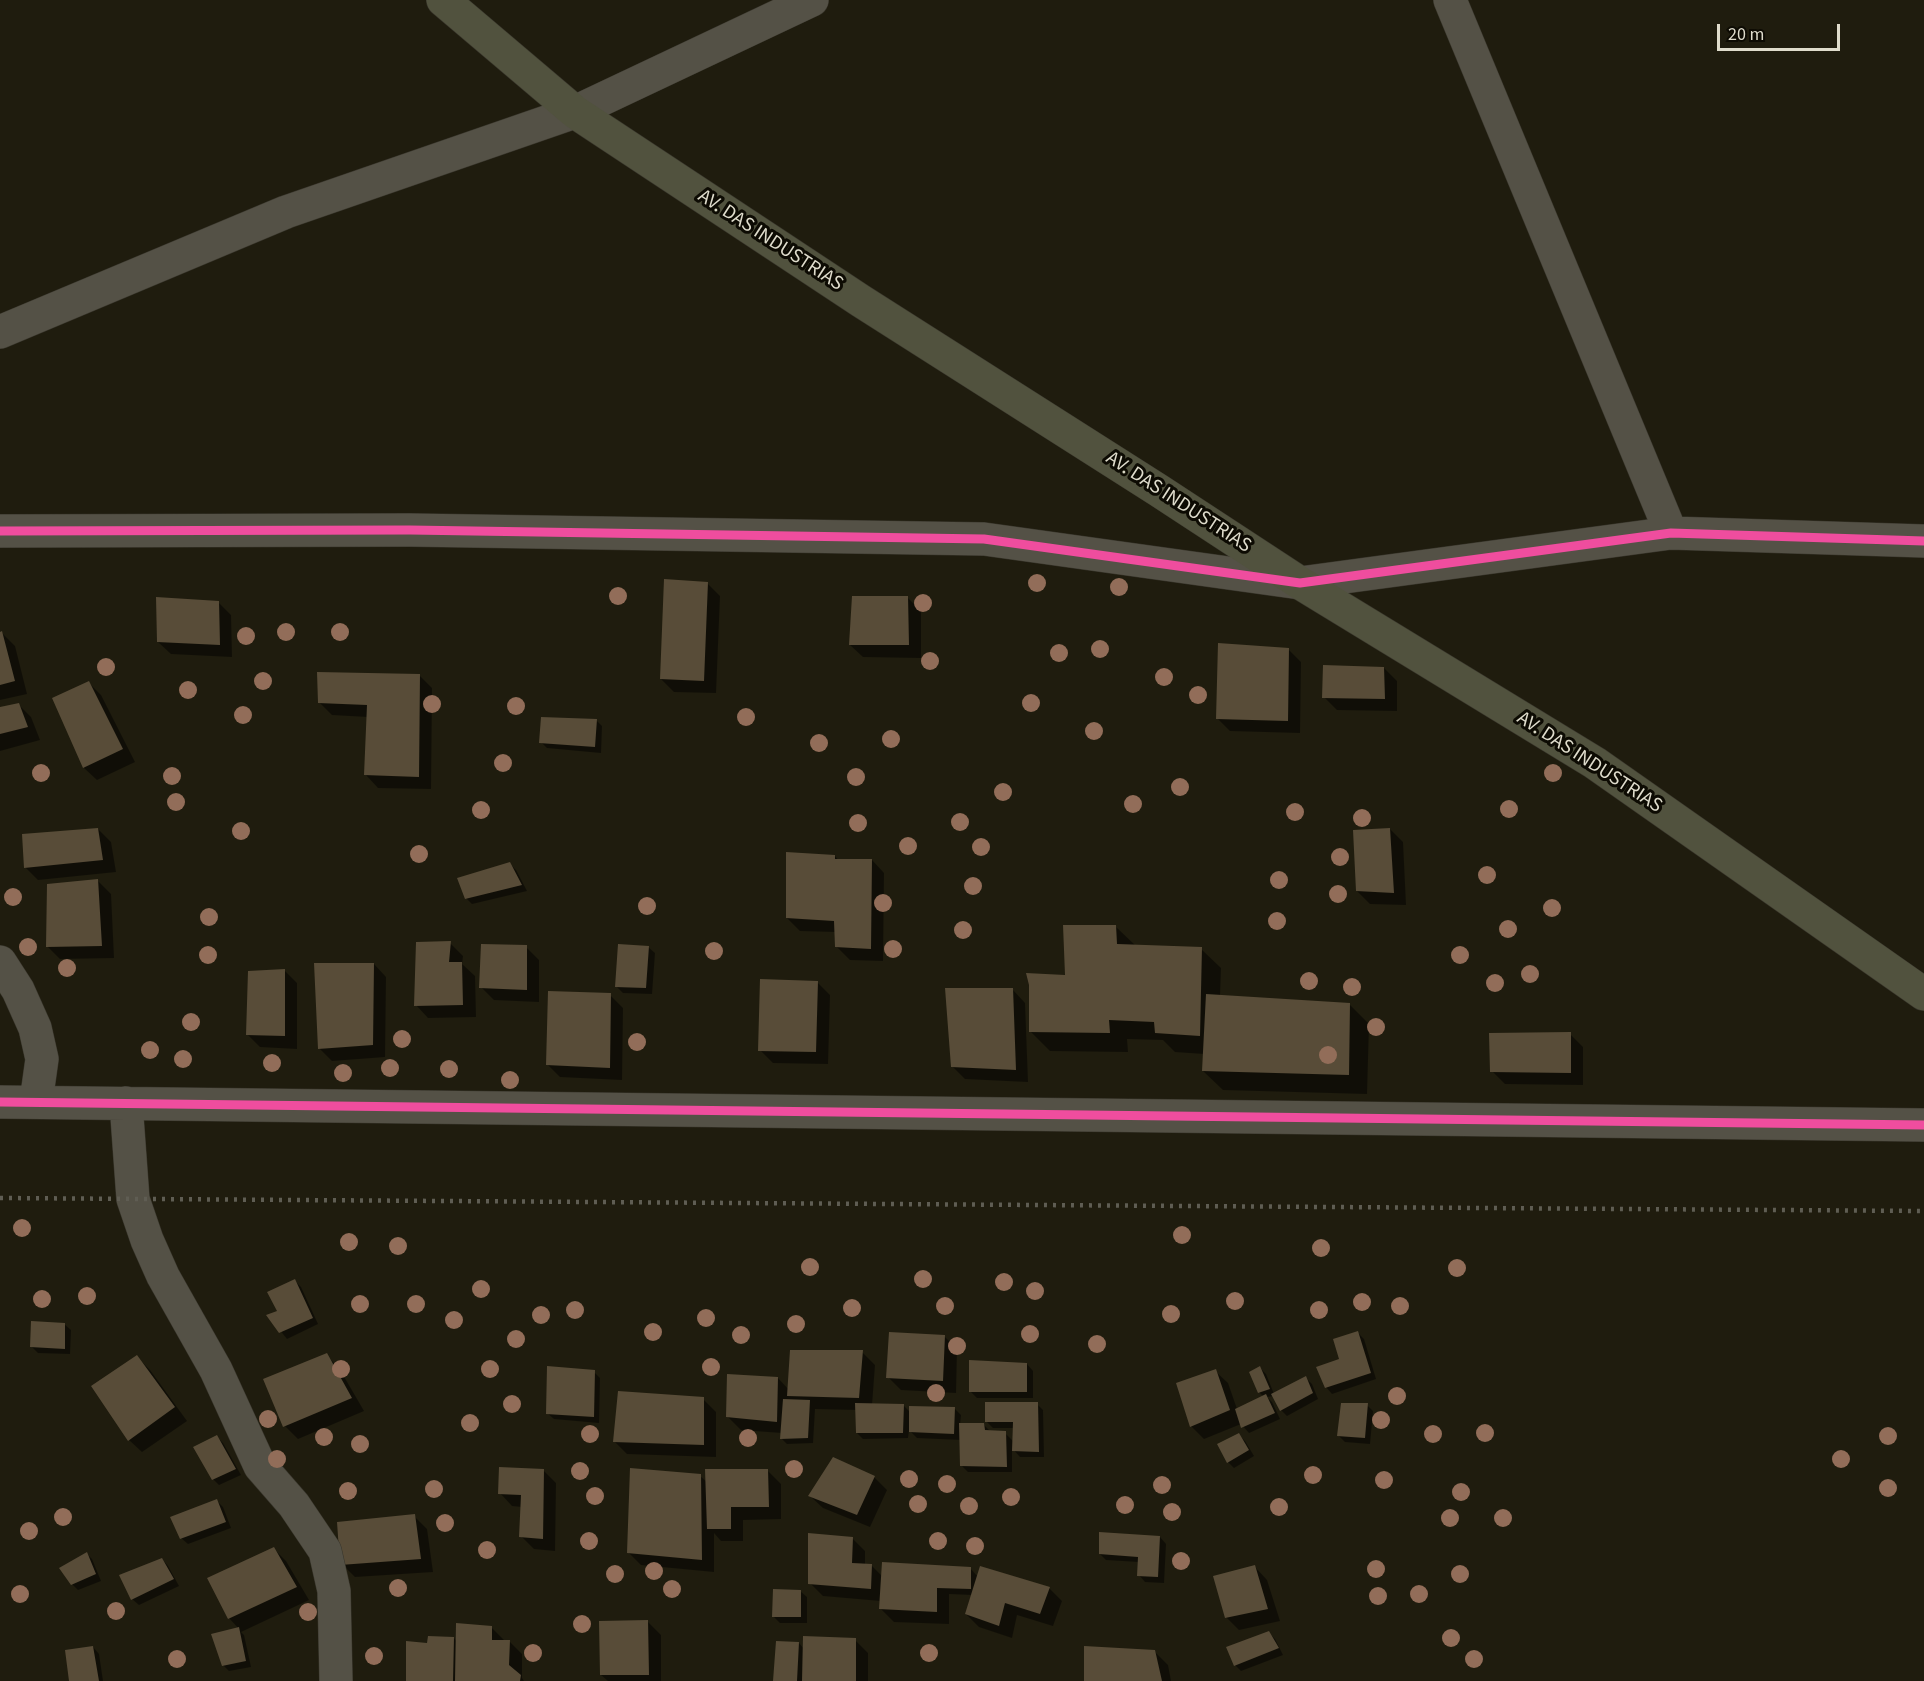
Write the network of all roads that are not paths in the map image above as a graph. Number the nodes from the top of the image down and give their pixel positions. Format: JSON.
{"nodes":[{"id":1,"x":443,"y":0,"type":"edge"},
{"id":2,"x":812,"y":0,"type":"edge"},
{"id":3,"x":1450,"y":0,"type":"edge"},
{"id":4,"x":575,"y":112,"type":"junction"},
{"id":5,"x":0,"y":332,"type":"edge"},
{"id":6,"x":0,"y":531,"type":"edge"},
{"id":7,"x":1671,"y":533,"type":"junction"},
{"id":8,"x":1924,"y":541,"type":"edge"},
{"id":9,"x":1300,"y":583,"type":"junction"},
{"id":10,"x":0,"y":962,"type":"edge"},
{"id":11,"x":1924,"y":994,"type":"edge"},
{"id":12,"x":0,"y":1102,"type":"edge"},
{"id":13,"x":36,"y":1102,"type":"junction"},
{"id":14,"x":126,"y":1103,"type":"junction"},
{"id":15,"x":1924,"y":1125,"type":"edge"},
{"id":16,"x":336,"y":1681,"type":"edge"}],
"edges":[{"from":1,"to":4,"type":"main road","name":"AV. DAS INDUSTRIAS"},
{"from":2,"to":4,"type":"street"},
{"from":3,"to":7,"type":"street"},
{"from":4,"to":5,"type":"street"},
{"from":4,"to":9,"type":"main road","name":"AV. DAS INDUSTRIAS"},
{"from":6,"to":9,"type":"street"},
{"from":7,"to":8,"type":"street"},
{"from":7,"to":9,"type":"street"},
{"from":9,"to":11,"type":"main road","name":"AV. DAS INDUSTRIAS"},
{"from":10,"to":13,"type":"street"},
{"from":12,"to":13,"type":"street"},
{"from":13,"to":14,"type":"street"},
{"from":14,"to":15,"type":"street"},
{"from":14,"to":16,"type":"street"}]}
